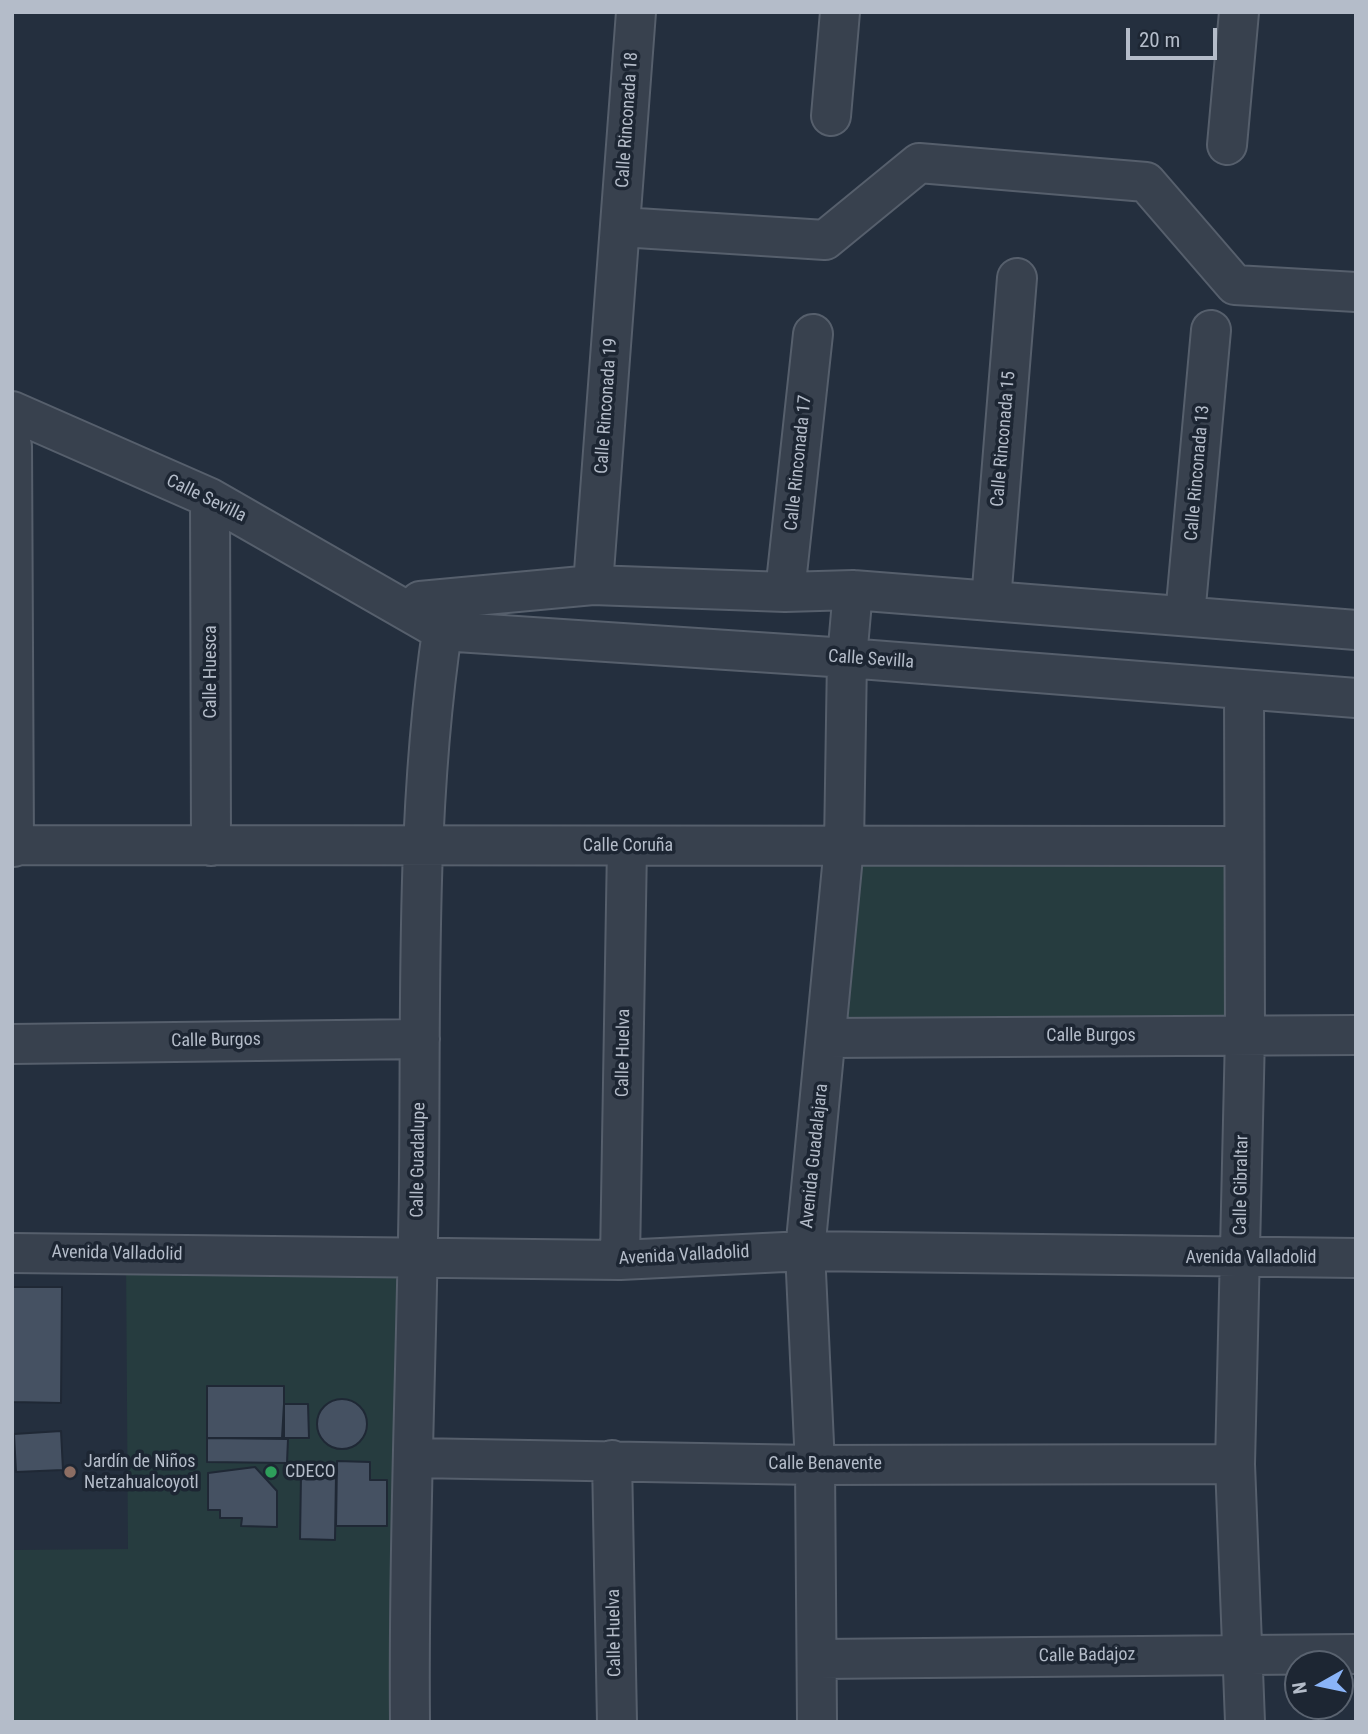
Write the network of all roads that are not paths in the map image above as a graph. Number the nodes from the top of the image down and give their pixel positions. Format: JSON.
{"nodes":[{"id":1,"x":636,"y":12,"type":"edge"},
{"id":2,"x":839,"y":12,"type":"edge"},
{"id":3,"x":1239,"y":12,"type":"edge"},
{"id":4,"x":831,"y":116,"type":"dead end"},
{"id":5,"x":1227,"y":145,"type":"dead end"},
{"id":6,"x":621,"y":227,"type":"junction"},
{"id":7,"x":1017,"y":278,"type":"dead end"},
{"id":8,"x":1356,"y":292,"type":"edge"},
{"id":9,"x":1211,"y":330,"type":"dead end"},
{"id":10,"x":813,"y":334,"type":"dead end"},
{"id":11,"x":12,"y":411,"type":"edge"},
{"id":12,"x":12,"y":446,"type":"edge"},
{"id":13,"x":210,"y":498,"type":"junction"},
{"id":14,"x":593,"y":585,"type":"junction"},
{"id":15,"x":853,"y":590,"type":"junction"},
{"id":16,"x":786,"y":592,"type":"junction"},
{"id":17,"x":991,"y":601,"type":"junction"},
{"id":18,"x":444,"y":615,"type":"junction"},
{"id":19,"x":1185,"y":616,"type":"junction"},
{"id":20,"x":1356,"y":630,"type":"edge"},
{"id":21,"x":847,"y":658,"type":"junction"},
{"id":22,"x":1244,"y":690,"type":"junction"},
{"id":23,"x":1356,"y":698,"type":"edge"},
{"id":24,"x":13,"y":846,"type":"edge"},
{"id":25,"x":211,"y":846,"type":"junction"},
{"id":26,"x":421,"y":846,"type":"junction"},
{"id":27,"x":627,"y":846,"type":"junction"},
{"id":28,"x":844,"y":846,"type":"junction"},
{"id":29,"x":1244,"y":846,"type":"junction"},
{"id":30,"x":1245,"y":1035,"type":"junction"},
{"id":31,"x":1356,"y":1035,"type":"edge"},
{"id":32,"x":827,"y":1038,"type":"junction"},
{"id":33,"x":420,"y":1039,"type":"junction"},
{"id":34,"x":12,"y":1044,"type":"edge"},
{"id":35,"x":806,"y":1251,"type":"junction"},
{"id":36,"x":12,"y":1253,"type":"edge"},
{"id":37,"x":418,"y":1258,"type":"junction"},
{"id":38,"x":1241,"y":1258,"type":"junction"},
{"id":39,"x":1356,"y":1258,"type":"edge"},
{"id":40,"x":620,"y":1260,"type":"junction"},
{"id":41,"x":414,"y":1458,"type":"junction"},
{"id":42,"x":612,"y":1461,"type":"junction"},
{"id":43,"x":1235,"y":1464,"type":"junction"},
{"id":44,"x":815,"y":1465,"type":"junction"},
{"id":45,"x":1244,"y":1654,"type":"junction"},
{"id":46,"x":1356,"y":1654,"type":"edge"},
{"id":47,"x":819,"y":1659,"type":"junction"},
{"id":48,"x":410,"y":1722,"type":"edge"},
{"id":49,"x":617,"y":1722,"type":"edge"},
{"id":50,"x":817,"y":1722,"type":"edge"},
{"id":51,"x":1245,"y":1722,"type":"edge"}],
"edges":[{"from":1,"to":6,"type":"street","name":"Calle Rinconada 18"},
{"from":2,"to":4,"type":"street"},
{"from":3,"to":5,"type":"street"},
{"from":6,"to":8,"type":"street"},
{"from":6,"to":14,"type":"street","name":"Calle Rinconada 19"},
{"from":7,"to":17,"type":"street","name":"Calle Rinconada 15"},
{"from":9,"to":19,"type":"street","name":"Calle Rinconada 13"},
{"from":10,"to":16,"type":"street","name":"Calle Rinconada 17"},
{"from":11,"to":13,"type":"street","name":"Calle Sevilla"},
{"from":12,"to":24,"type":"street"},
{"from":13,"to":18,"type":"street","name":"Calle Sevilla"},
{"from":13,"to":25,"type":"street","name":"Calle Huesca"},
{"from":14,"to":16,"type":"street"},
{"from":14,"to":18,"type":"street"},
{"from":15,"to":16,"type":"street"},
{"from":15,"to":17,"type":"street"},
{"from":15,"to":21,"type":"street","name":"Avenida Guadalajara"},
{"from":17,"to":19,"type":"street"},
{"from":18,"to":21,"type":"street","name":"Calle Sevilla"},
{"from":18,"to":26,"type":"street","name":"Calle Guadalupe"},
{"from":19,"to":20,"type":"street"},
{"from":21,"to":22,"type":"street","name":"Calle Sevilla"},
{"from":21,"to":28,"type":"street","name":"Avenida Guadalajara"},
{"from":22,"to":23,"type":"street","name":"Calle Sevilla"},
{"from":22,"to":29,"type":"street","name":"Calle Gibraltar"},
{"from":24,"to":25,"type":"street","name":"Calle Coruña"},
{"from":25,"to":26,"type":"street","name":"Calle Coruña"},
{"from":26,"to":27,"type":"street","name":"Calle Coruña"},
{"from":26,"to":33,"type":"street","name":"Calle Guadalupe"},
{"from":27,"to":28,"type":"street","name":"Calle Coruña"},
{"from":27,"to":40,"type":"street","name":"Calle Huelva"},
{"from":28,"to":29,"type":"street","name":"Calle Coruña"},
{"from":28,"to":32,"type":"street","name":"Avenida Guadalajara"},
{"from":29,"to":30,"type":"street","name":"Calle Gibraltar"},
{"from":30,"to":31,"type":"street","name":"Calle Burgos"},
{"from":30,"to":32,"type":"street","name":"Calle Burgos"},
{"from":30,"to":38,"type":"street","name":"Calle Gibraltar"},
{"from":32,"to":35,"type":"street","name":"Avenida Guadalajara"},
{"from":33,"to":34,"type":"street","name":"Calle Burgos"},
{"from":33,"to":37,"type":"street","name":"Calle Guadalupe"},
{"from":35,"to":38,"type":"street","name":"Avenida Valladolid"},
{"from":35,"to":40,"type":"street","name":"Avenida Valladolid"},
{"from":35,"to":44,"type":"street","name":"Avenida Guadalajara"},
{"from":36,"to":37,"type":"street","name":"Avenida Valladolid"},
{"from":37,"to":40,"type":"street","name":"Avenida Valladolid"},
{"from":37,"to":41,"type":"street","name":"Calle Guadalupe"},
{"from":38,"to":39,"type":"street","name":"Avenida Valladolid"},
{"from":38,"to":43,"type":"street","name":"Calle Gibraltar"},
{"from":41,"to":42,"type":"street","name":"Calle Benavente"},
{"from":41,"to":48,"type":"street","name":"Calle Guadalupe"},
{"from":42,"to":44,"type":"street","name":"Calle Benavente"},
{"from":42,"to":49,"type":"street","name":"Calle Huelva"},
{"from":43,"to":44,"type":"street","name":"Calle Benavente"},
{"from":43,"to":45,"type":"street","name":"Calle Gibraltar"},
{"from":44,"to":47,"type":"street","name":"Avenida Guadalajara"},
{"from":45,"to":46,"type":"street","name":"Calle Badajoz"},
{"from":45,"to":47,"type":"street","name":"Calle Badajoz"},
{"from":45,"to":51,"type":"street","name":"Calle Gibraltar"},
{"from":47,"to":50,"type":"street","name":"Avenida Guadalajara"}]}
